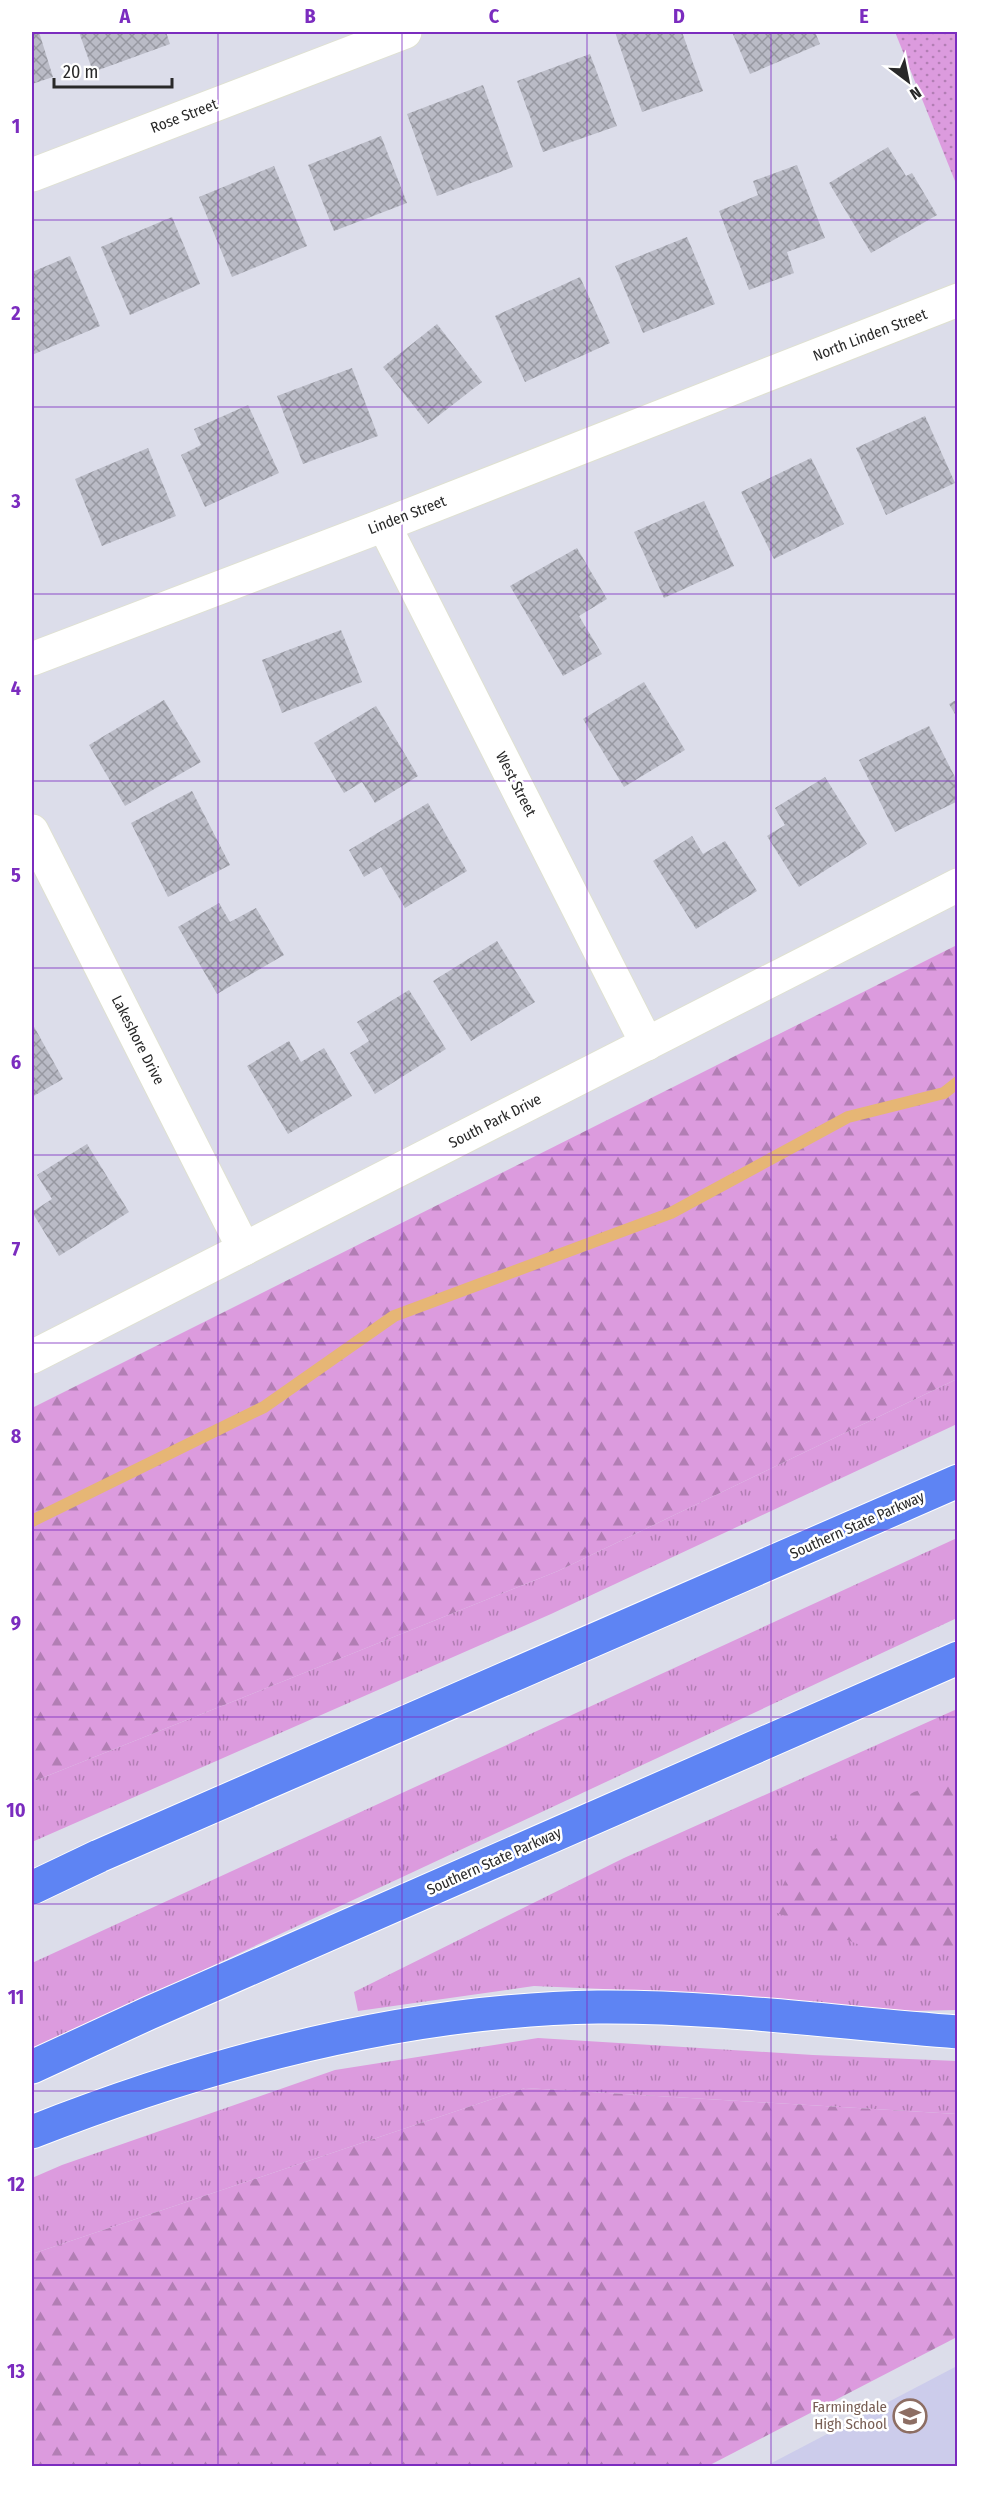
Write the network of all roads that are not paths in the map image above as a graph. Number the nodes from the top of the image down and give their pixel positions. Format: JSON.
{"nodes":[{"id":1,"x":405,"y":32,"type":"edge"},
{"id":2,"x":32,"y":176,"type":"edge"},
{"id":3,"x":957,"y":300,"type":"edge"},
{"id":4,"x":782,"y":369,"type":"joint"},
{"id":5,"x":384,"y":525,"type":"junction"},
{"id":6,"x":32,"y":659,"type":"edge"},
{"id":7,"x":32,"y":831,"type":"edge"},
{"id":8,"x":957,"y":885,"type":"edge"},
{"id":9,"x":647,"y":1044,"type":"junction"},
{"id":10,"x":244,"y":1249,"type":"junction"},
{"id":11,"x":32,"y":1357,"type":"edge"},
{"id":12,"x":957,"y":1481,"type":"edge"},
{"id":13,"x":957,"y":1658,"type":"edge"},
{"id":14,"x":32,"y":1888,"type":"edge"},
{"id":15,"x":957,"y":2032,"type":"edge"},
{"id":16,"x":32,"y":2067,"type":"edge"},
{"id":17,"x":32,"y":2132,"type":"edge"}],
"edges":[{"from":1,"to":2,"type":"street","name":"Rose Street"},
{"from":3,"to":4,"type":"street","name":"North Linden Street"},
{"from":4,"to":5,"type":"street","name":"Linden Street"},
{"from":5,"to":6,"type":"street","name":"Linden Street"},
{"from":5,"to":9,"type":"street","name":"West Street"},
{"from":7,"to":10,"type":"street","name":"Lakeshore Drive"},
{"from":8,"to":9,"type":"street","name":"South Park Drive"},
{"from":9,"to":10,"type":"street","name":"South Park Drive"},
{"from":10,"to":11,"type":"street","name":"South Park Drive"},
{"from":12,"to":14,"type":"highway","name":"Southern State Parkway"},
{"from":13,"to":16,"type":"highway","name":"Southern State Parkway"},
{"from":15,"to":17,"type":"highway"}]}
